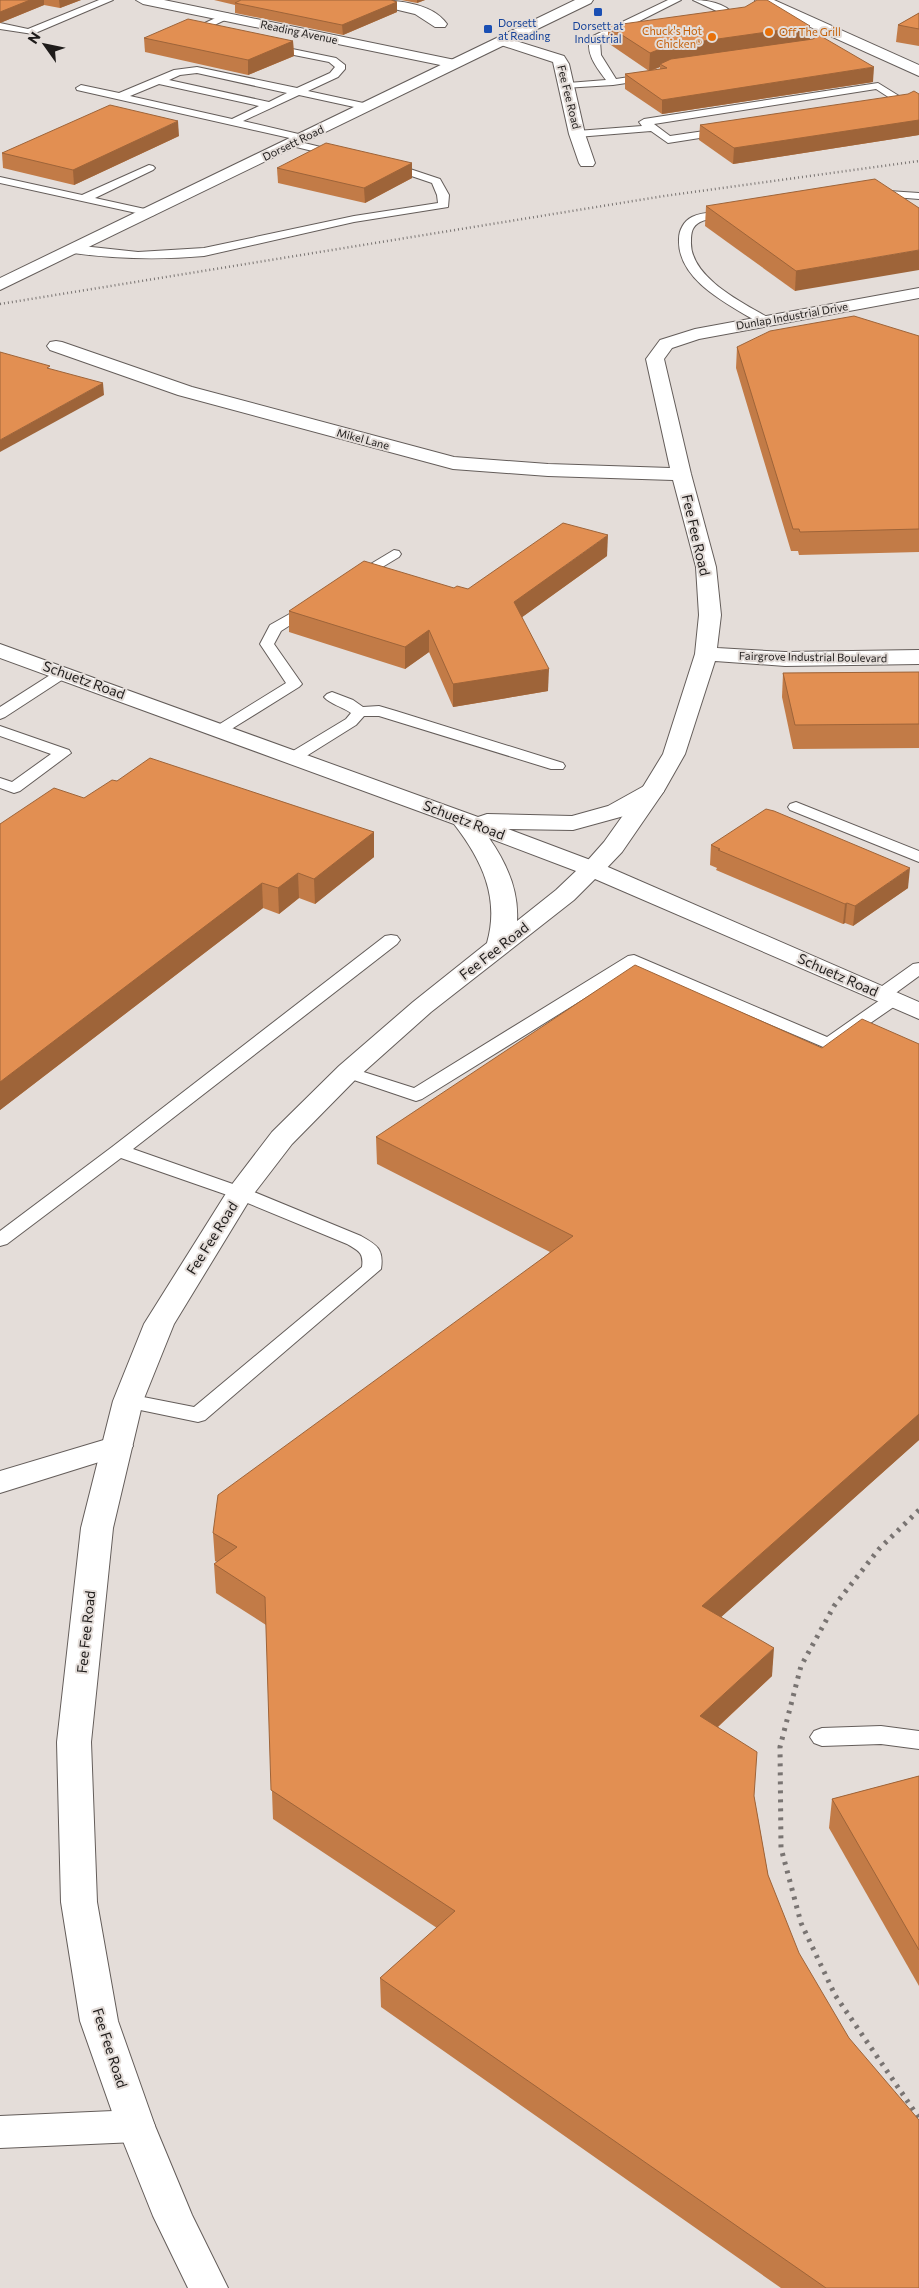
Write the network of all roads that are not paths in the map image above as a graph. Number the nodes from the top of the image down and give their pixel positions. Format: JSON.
{"nodes":[{"id":1,"x":108,"y":0,"type":"edge"},
{"id":2,"x":143,"y":0,"type":"edge"},
{"id":3,"x":374,"y":0,"type":"edge"},
{"id":4,"x":586,"y":0,"type":"edge"},
{"id":5,"x":676,"y":0,"type":"edge"},
{"id":6,"x":698,"y":0,"type":"edge"},
{"id":7,"x":762,"y":0,"type":"edge"},
{"id":8,"x":226,"y":16,"type":"junction"},
{"id":9,"x":706,"y":20,"type":"edge"},
{"id":10,"x":440,"y":24,"type":"dead end"},
{"id":11,"x":0,"y":26,"type":"edge"},
{"id":12,"x":643,"y":29,"type":"edge"},
{"id":13,"x":606,"y":34,"type":"junction"},
{"id":14,"x":212,"y":35,"type":"edge"},
{"id":15,"x":503,"y":41,"type":"junction"},
{"id":16,"x":261,"y":46,"type":"edge"},
{"id":17,"x":455,"y":64,"type":"junction"},
{"id":18,"x":661,"y":72,"type":"edge"},
{"id":19,"x":919,"y":72,"type":"edge"},
{"id":20,"x":157,"y":80,"type":"junction"},
{"id":21,"x":613,"y":82,"type":"junction"},
{"id":22,"x":568,"y":86,"type":"junction"},
{"id":23,"x":81,"y":88,"type":"dead end"},
{"id":24,"x":299,"y":92,"type":"junction"},
{"id":25,"x":120,"y":97,"type":"junction"},
{"id":26,"x":270,"y":105,"type":"junction"},
{"id":27,"x":888,"y":106,"type":"edge"},
{"id":28,"x":368,"y":107,"type":"junction"},
{"id":29,"x":233,"y":122,"type":"junction"},
{"id":30,"x":653,"y":128,"type":"junction"},
{"id":31,"x":735,"y":130,"type":"edge"},
{"id":32,"x":577,"y":134,"type":"junction"},
{"id":33,"x":298,"y":141,"type":"junction"},
{"id":34,"x":352,"y":158,"type":"edge"},
{"id":35,"x":380,"y":163,"type":"edge"},
{"id":36,"x":587,"y":163,"type":"dead end"},
{"id":37,"x":149,"y":168,"type":"dead end"},
{"id":38,"x":0,"y":180,"type":"edge"},
{"id":39,"x":863,"y":193,"type":"edge"},
{"id":40,"x":919,"y":196,"type":"edge"},
{"id":41,"x":85,"y":198,"type":"junction"},
{"id":42,"x":150,"y":212,"type":"junction"},
{"id":43,"x":743,"y":212,"type":"edge"},
{"id":44,"x":73,"y":250,"type":"junction"},
{"id":45,"x":0,"y":285,"type":"edge"},
{"id":46,"x":919,"y":293,"type":"edge"},
{"id":47,"x":765,"y":321,"type":"junction"},
{"id":48,"x":666,"y":344,"type":"joint"},
{"id":49,"x":56,"y":346,"type":"dead end"},
{"id":50,"x":681,"y":474,"type":"junction"},
{"id":51,"x":394,"y":554,"type":"dead end"},
{"id":52,"x":347,"y":583,"type":"edge"},
{"id":53,"x":323,"y":598,"type":"edge"},
{"id":54,"x":0,"y":651,"type":"edge"},
{"id":55,"x":706,"y":654,"type":"junction"},
{"id":56,"x":919,"y":658,"type":"edge"},
{"id":57,"x":63,"y":673,"type":"junction"},
{"id":58,"x":332,"y":697,"type":"dead end"},
{"id":59,"x":360,"y":712,"type":"junction"},
{"id":60,"x":0,"y":714,"type":"edge"},
{"id":61,"x":220,"y":730,"type":"junction"},
{"id":62,"x":0,"y":731,"type":"edge"},
{"id":63,"x":294,"y":757,"type":"junction"},
{"id":64,"x":557,"y":766,"type":"dead end"},
{"id":65,"x":0,"y":783,"type":"edge"},
{"id":66,"x":652,"y":791,"type":"junction"},
{"id":67,"x":796,"y":807,"type":"dead end"},
{"id":68,"x":463,"y":820,"type":"junction"},
{"id":69,"x":919,"y":857,"type":"edge"},
{"id":70,"x":592,"y":869,"type":"junction"},
{"id":71,"x":392,"y":940,"type":"dead end"},
{"id":72,"x":499,"y":947,"type":"junction"},
{"id":73,"x":919,"y":968,"type":"edge"},
{"id":74,"x":887,"y":997,"type":"junction"},
{"id":75,"x":919,"y":1011,"type":"edge"},
{"id":76,"x":348,"y":1072,"type":"junction"},
{"id":77,"x":119,"y":1151,"type":"junction"},
{"id":78,"x":240,"y":1193,"type":"junction"},
{"id":79,"x":0,"y":1240,"type":"edge"},
{"id":80,"x":128,"y":1401,"type":"junction"},
{"id":81,"x":117,"y":1446,"type":"junction"},
{"id":82,"x":0,"y":1482,"type":"edge"},
{"id":83,"x":822,"y":1737,"type":"dead end"},
{"id":84,"x":919,"y":1740,"type":"edge"},
{"id":85,"x":136,"y":2126,"type":"junction"},
{"id":86,"x":0,"y":2132,"type":"edge"},
{"id":87,"x":208,"y":2288,"type":"edge"}],
"edges":[{"from":1,"to":11,"type":"lane"},
{"from":2,"to":8,"type":"street","name":"Reading Avenue"},
{"from":3,"to":10,"type":"street"},
{"from":4,"to":15,"type":"street","name":"Dorsett Road"},
{"from":5,"to":13,"type":"lane"},
{"from":6,"to":9,"type":"lane"},
{"from":7,"to":19,"type":"street"},
{"from":8,"to":14,"type":"lane"},
{"from":8,"to":17,"type":"street","name":"Reading Avenue"},
{"from":12,"to":13,"type":"lane"},
{"from":13,"to":21,"type":"lane"},
{"from":15,"to":17,"type":"street","name":"Dorsett Road"},
{"from":15,"to":22,"type":"street","name":"Fee Fee Road"},
{"from":16,"to":24,"type":"lane"},
{"from":17,"to":28,"type":"street","name":"Dorsett Road"},
{"from":18,"to":21,"type":"lane"},
{"from":20,"to":24,"type":"lane"},
{"from":20,"to":25,"type":"lane"},
{"from":20,"to":26,"type":"lane"},
{"from":21,"to":22,"type":"lane"},
{"from":22,"to":32,"type":"street","name":"Fee Fee Road"},
{"from":23,"to":25,"type":"lane"},
{"from":24,"to":26,"type":"lane"},
{"from":24,"to":28,"type":"lane"},
{"from":25,"to":29,"type":"lane"},
{"from":26,"to":29,"type":"lane"},
{"from":27,"to":30,"type":"lane"},
{"from":28,"to":33,"type":"street","name":"Dorsett Road"},
{"from":29,"to":33,"type":"lane"},
{"from":30,"to":31,"type":"lane"},
{"from":30,"to":32,"type":"lane"},
{"from":32,"to":36,"type":"street","name":"Fee Fee Road"},
{"from":33,"to":34,"type":"lane"},
{"from":33,"to":42,"type":"street","name":"Dorsett Road"},
{"from":35,"to":44,"type":"lane"},
{"from":37,"to":41,"type":"lane"},
{"from":38,"to":41,"type":"lane"},
{"from":39,"to":40,"type":"lane"},
{"from":41,"to":42,"type":"lane"},
{"from":42,"to":44,"type":"street","name":"Dorsett Road"},
{"from":43,"to":47,"type":"lane"},
{"from":44,"to":45,"type":"street","name":"Dorsett Road"},
{"from":46,"to":47,"type":"street","name":"Dunlap Industrial Drive"},
{"from":47,"to":48,"type":"street","name":"Dunlap Industrial Drive"},
{"from":48,"to":50,"type":"street","name":"Fee Fee Road"},
{"from":49,"to":50,"type":"street","name":"Mikel Lane"},
{"from":50,"to":55,"type":"street","name":"Fee Fee Road"},
{"from":51,"to":52,"type":"lane"},
{"from":53,"to":61,"type":"lane"},
{"from":54,"to":57,"type":"street","name":"Schuetz Road"},
{"from":55,"to":56,"type":"street","name":"Fairgrove Industrial Boulevard"},
{"from":55,"to":66,"type":"street","name":"Fee Fee Road"},
{"from":57,"to":60,"type":"lane"},
{"from":57,"to":61,"type":"street","name":"Schuetz Road"},
{"from":58,"to":59,"type":"lane"},
{"from":59,"to":63,"type":"lane"},
{"from":59,"to":64,"type":"lane"},
{"from":61,"to":63,"type":"street","name":"Schuetz Road"},
{"from":62,"to":65,"type":"lane"},
{"from":63,"to":68,"type":"street","name":"Schuetz Road"},
{"from":66,"to":68,"type":"street"},
{"from":66,"to":70,"type":"street","name":"Fee Fee Road"},
{"from":67,"to":69,"type":"lane"},
{"from":68,"to":70,"type":"street","name":"Schuetz Road"},
{"from":68,"to":72,"type":"street"},
{"from":70,"to":72,"type":"street","name":"Fee Fee Road"},
{"from":70,"to":74,"type":"street","name":"Schuetz Road"},
{"from":71,"to":77,"type":"lane"},
{"from":72,"to":76,"type":"street","name":"Fee Fee Road"},
{"from":73,"to":74,"type":"lane"},
{"from":74,"to":75,"type":"street","name":"Schuetz Road"},
{"from":74,"to":76,"type":"lane"},
{"from":76,"to":78,"type":"street","name":"Fee Fee Road"},
{"from":77,"to":78,"type":"lane"},
{"from":77,"to":79,"type":"lane"},
{"from":78,"to":80,"type":"street","name":"Fee Fee Road"},
{"from":78,"to":80,"type":"lane"},
{"from":80,"to":81,"type":"street","name":"Fee Fee Road"},
{"from":81,"to":82,"type":"street"},
{"from":81,"to":85,"type":"street","name":"Fee Fee Road"},
{"from":83,"to":84,"type":"lane"},
{"from":85,"to":86,"type":"street"},
{"from":85,"to":87,"type":"street","name":"Fee Fee Road"}]}
